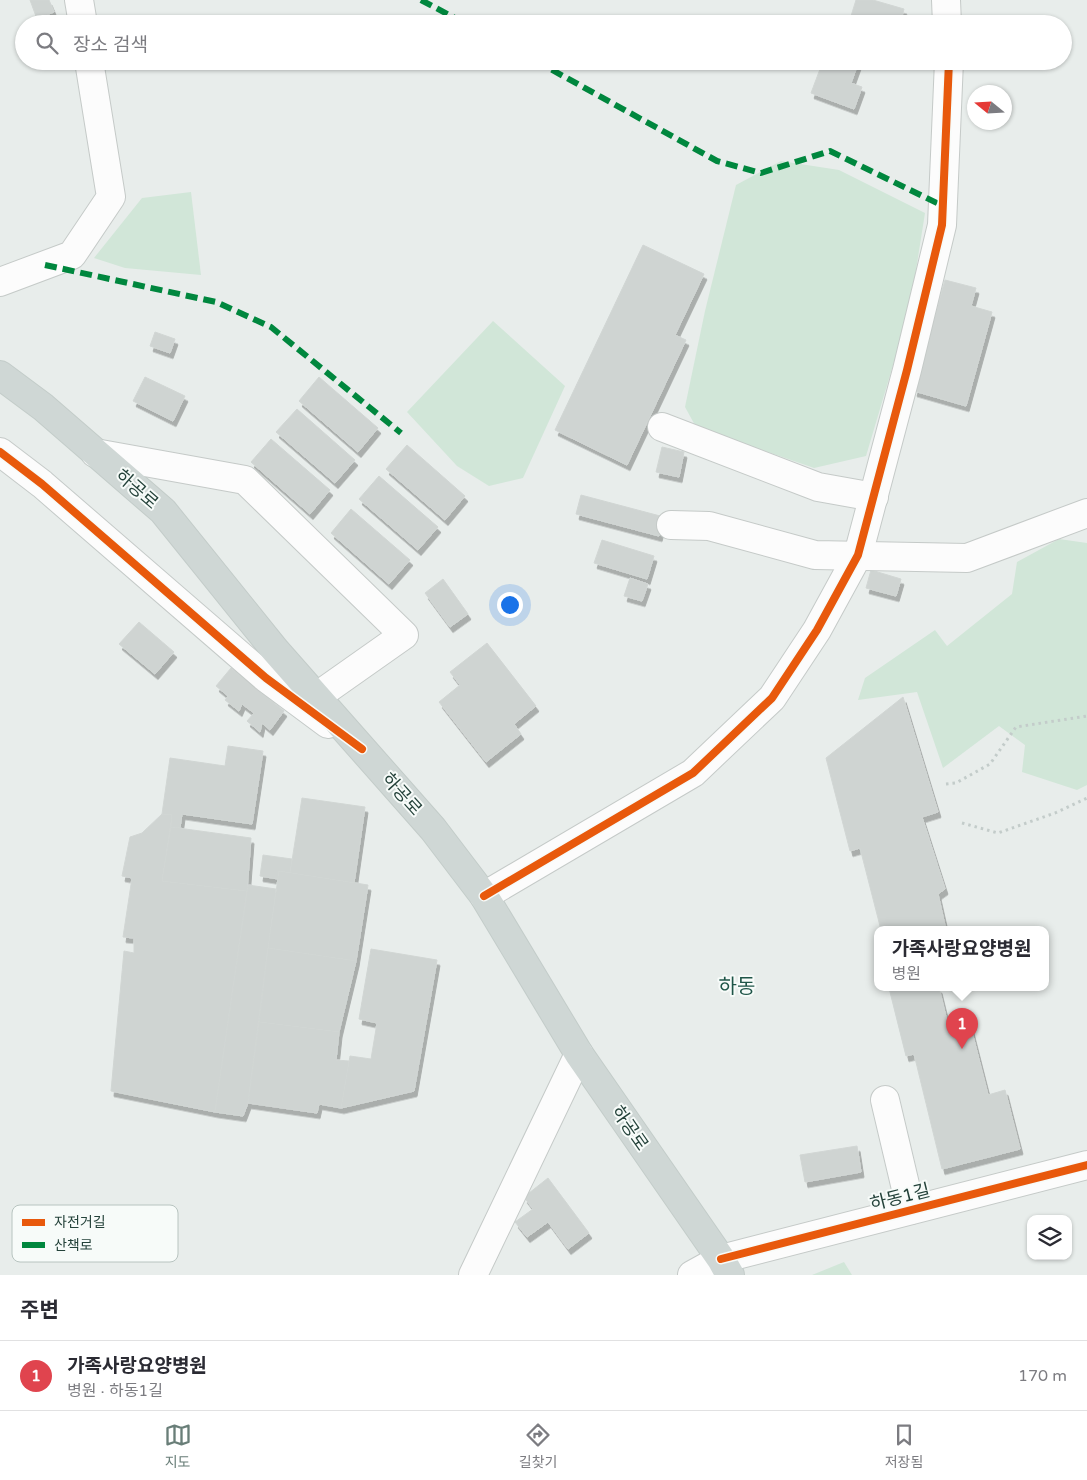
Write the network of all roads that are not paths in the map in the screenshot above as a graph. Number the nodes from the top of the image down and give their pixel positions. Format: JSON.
{"nodes":[{"id":1,"x":79,"y":0,"type":"edge"},
{"id":2,"x":946,"y":0,"type":"edge"},
{"id":3,"x":82,"y":15,"type":"edge"},
{"id":4,"x":947,"y":15,"type":"edge"},
{"id":5,"x":90,"y":70,"type":"edge"},
{"id":6,"x":948,"y":70,"type":"edge"},
{"id":7,"x":0,"y":282,"type":"edge"},
{"id":8,"x":0,"y":375,"type":"edge"},
{"id":9,"x":662,"y":427,"type":"dead end"},
{"id":10,"x":0,"y":452,"type":"edge"},
{"id":11,"x":95,"y":453,"type":"junction"},
{"id":12,"x":874,"y":497,"type":"junction"},
{"id":13,"x":1079,"y":521,"type":"edge"},
{"id":14,"x":671,"y":525,"type":"dead end"},
{"id":15,"x":858,"y":555,"type":"junction"},
{"id":16,"x":316,"y":697,"type":"junction"},
{"id":17,"x":362,"y":749,"type":"junction"},
{"id":18,"x":484,"y":896,"type":"junction"},
{"id":19,"x":579,"y":1054,"type":"junction"},
{"id":20,"x":885,"y":1100,"type":"dead end"},
{"id":21,"x":1087,"y":1165,"type":"edge"},
{"id":22,"x":911,"y":1210,"type":"junction"},
{"id":23,"x":726,"y":1267,"type":"edge"},
{"id":24,"x":473,"y":1275,"type":"edge"},
{"id":25,"x":692,"y":1275,"type":"edge"}],
"edges":[{"from":1,"to":3,"type":"street"},
{"from":2,"to":4,"type":"street"},
{"from":5,"to":7,"type":"street"},
{"from":6,"to":12,"type":"street"},
{"from":8,"to":11,"type":"main road","name":"하공로"},
{"from":9,"to":12,"type":"street"},
{"from":10,"to":17,"type":"street"},
{"from":11,"to":16,"type":"main road","name":"하공로"},
{"from":11,"to":16,"type":"street"},
{"from":12,"to":15,"type":"street"},
{"from":13,"to":15,"type":"street"},
{"from":14,"to":15,"type":"street"},
{"from":15,"to":18,"type":"street"},
{"from":16,"to":17,"type":"main road","name":"하공로"},
{"from":17,"to":18,"type":"main road","name":"하공로"},
{"from":18,"to":19,"type":"main road","name":"하공로"},
{"from":19,"to":23,"type":"main road","name":"하공로"},
{"from":19,"to":24,"type":"street"},
{"from":20,"to":22,"type":"street"},
{"from":21,"to":22,"type":"street","name":"하동1길"},
{"from":22,"to":23,"type":"street","name":"하동1길"},
{"from":23,"to":25,"type":"street","name":"하동1길"}]}
